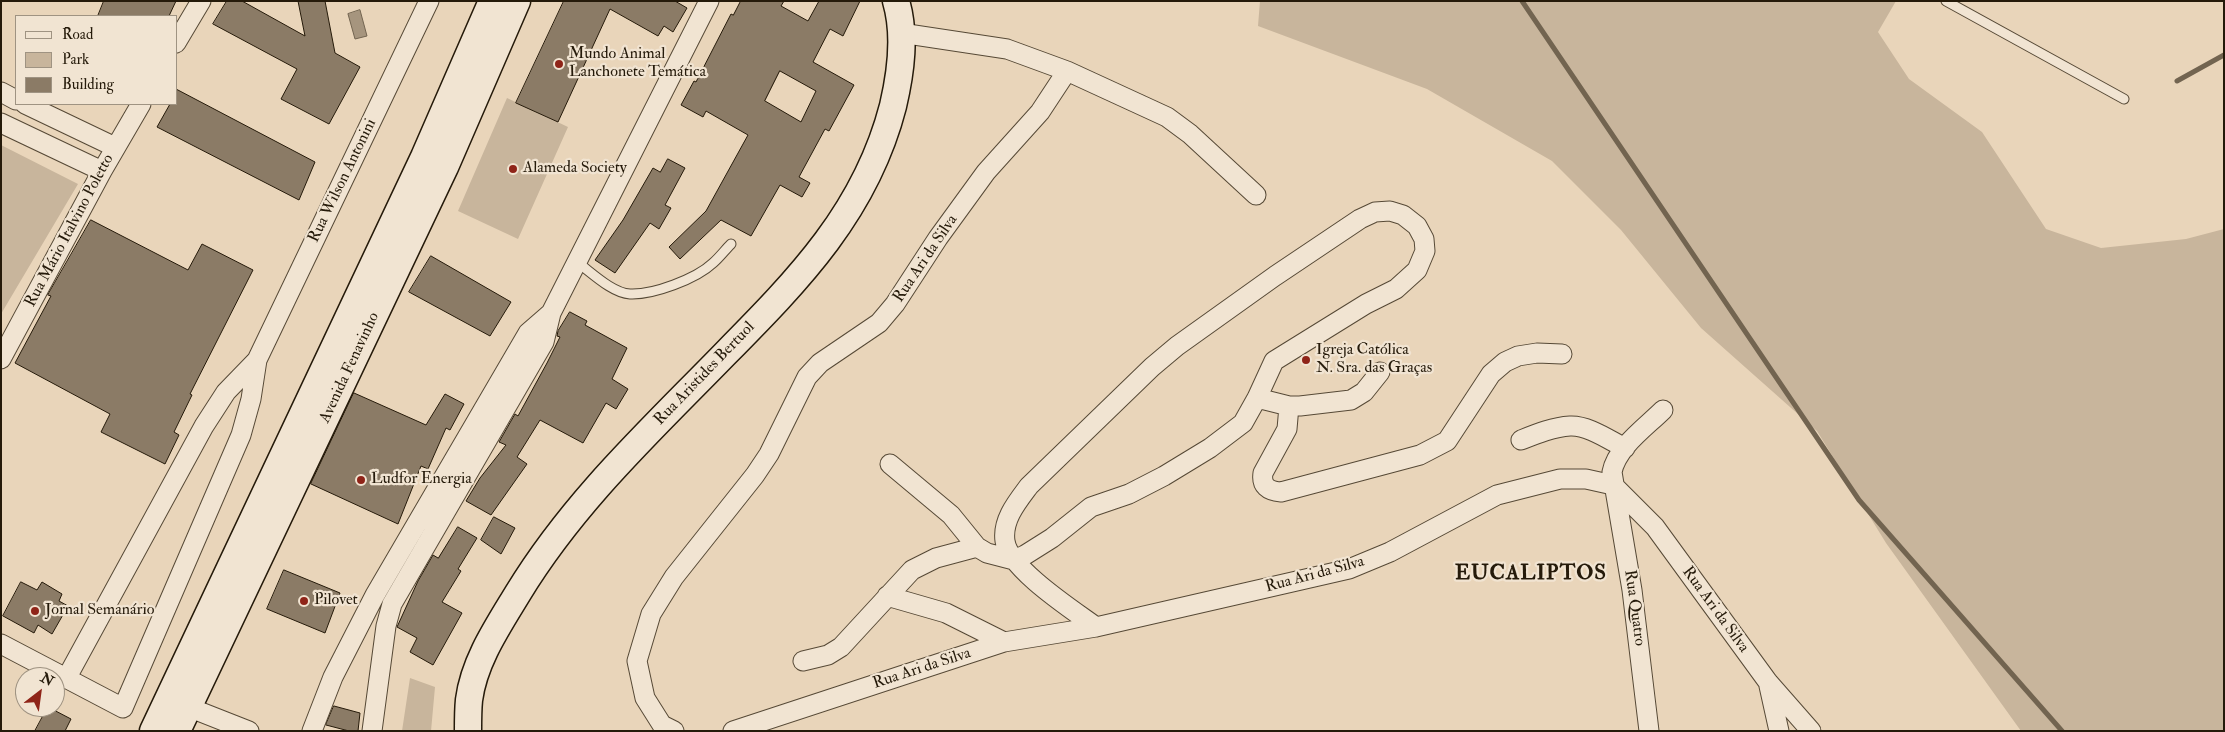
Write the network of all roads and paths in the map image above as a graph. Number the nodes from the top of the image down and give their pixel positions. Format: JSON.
{"nodes":[{"id":1,"x":201,"y":1,"type":"edge"},
{"id":2,"x":428,"y":1,"type":"edge"},
{"id":3,"x":492,"y":1,"type":"edge"},
{"id":4,"x":517,"y":1,"type":"edge"},
{"id":5,"x":709,"y":1,"type":"edge"},
{"id":6,"x":896,"y":1,"type":"edge"},
{"id":7,"x":1946,"y":1,"type":"edge"},
{"id":8,"x":901,"y":33,"type":"junction"},
{"id":9,"x":178,"y":40,"type":"edge"},
{"id":10,"x":486,"y":44,"type":"junction"},
{"id":11,"x":1067,"y":71,"type":"junction"},
{"id":12,"x":1,"y":92,"type":"edge"},
{"id":13,"x":15,"y":99,"type":"edge"},
{"id":14,"x":2124,"y":99,"type":"dead end"},
{"id":15,"x":27,"y":105,"type":"edge"},
{"id":16,"x":140,"y":105,"type":"edge"},
{"id":17,"x":1,"y":123,"type":"edge"},
{"id":18,"x":115,"y":148,"type":"junction"},
{"id":19,"x":102,"y":172,"type":"junction"},
{"id":20,"x":1256,"y":195,"type":"dead end"},
{"id":21,"x":731,"y":244,"type":"dead end"},
{"id":22,"x":577,"y":262,"type":"junction"},
{"id":23,"x":551,"y":313,"type":"junction"},
{"id":24,"x":1562,"y":354,"type":"dead end"},
{"id":25,"x":1,"y":360,"type":"edge"},
{"id":26,"x":257,"y":360,"type":"junction"},
{"id":27,"x":1380,"y":372,"type":"dead end"},
{"id":28,"x":1257,"y":398,"type":"junction"},
{"id":29,"x":1289,"y":406,"type":"junction"},
{"id":30,"x":1663,"y":410,"type":"dead end"},
{"id":31,"x":1521,"y":440,"type":"dead end"},
{"id":32,"x":1624,"y":448,"type":"junction"},
{"id":33,"x":890,"y":464,"type":"dead end"},
{"id":34,"x":1613,"y":486,"type":"junction"},
{"id":35,"x":269,"y":514,"type":"junction"},
{"id":36,"x":977,"y":547,"type":"junction"},
{"id":37,"x":1014,"y":560,"type":"junction"},
{"id":38,"x":887,"y":596,"type":"junction"},
{"id":39,"x":1096,"y":627,"type":"junction"},
{"id":40,"x":1004,"y":642,"type":"junction"},
{"id":41,"x":1,"y":644,"type":"edge"},
{"id":42,"x":802,"y":660,"type":"dead end"},
{"id":43,"x":66,"y":679,"type":"junction"},
{"id":44,"x":1768,"y":682,"type":"junction"},
{"id":45,"x":188,"y":707,"type":"junction"},
{"id":46,"x":153,"y":731,"type":"edge"},
{"id":47,"x":177,"y":731,"type":"edge"},
{"id":48,"x":249,"y":731,"type":"edge"},
{"id":49,"x":312,"y":731,"type":"edge"},
{"id":50,"x":372,"y":731,"type":"edge"},
{"id":51,"x":468,"y":731,"type":"edge"},
{"id":52,"x":674,"y":731,"type":"edge"},
{"id":53,"x":733,"y":731,"type":"edge"},
{"id":54,"x":1649,"y":731,"type":"edge"},
{"id":55,"x":1779,"y":731,"type":"edge"},
{"id":56,"x":1811,"y":731,"type":"edge"}],
"edges":[{"from":1,"to":9,"type":"street"},
{"from":2,"to":26,"type":"street","name":"Rua Wilson Antonini"},
{"from":3,"to":10,"type":"street","name":"Avenida Fenavinho"},
{"from":4,"to":10,"type":"street","name":"Avenida Fenavinho"},
{"from":5,"to":22,"type":"street"},
{"from":6,"to":8,"type":"street","name":"Rua Aristides Bertuol"},
{"from":7,"to":14,"type":"lane"},
{"from":8,"to":11,"type":"street"},
{"from":8,"to":51,"type":"street","name":"Rua Aristides Bertuol"},
{"from":10,"to":35,"type":"street","name":"Avenida Fenavinho"},
{"from":11,"to":20,"type":"street"},
{"from":11,"to":52,"type":"street","name":"Rua Ari da Silva"},
{"from":12,"to":13,"type":"street"},
{"from":15,"to":18,"type":"street"},
{"from":16,"to":18,"type":"street","name":"Rua Mário Italvino Poletto"},
{"from":17,"to":19,"type":"street"},
{"from":18,"to":19,"type":"street","name":"Rua Mário Italvino Poletto"},
{"from":19,"to":25,"type":"street","name":"Rua Mário Italvino Poletto"},
{"from":21,"to":22,"type":"lane"},
{"from":22,"to":23,"type":"street"},
{"from":23,"to":49,"type":"street"},
{"from":23,"to":50,"type":"street"},
{"from":24,"to":29,"type":"street"},
{"from":26,"to":43,"type":"street","name":"Rua Wilson Antonini"},
{"from":26,"to":43,"type":"street","name":"Rua Wilson Antonini"},
{"from":27,"to":29,"type":"street"},
{"from":28,"to":29,"type":"street"},
{"from":28,"to":37,"type":"street"},
{"from":28,"to":37,"type":"street"},
{"from":30,"to":32,"type":"street","name":"Rua Quatro"},
{"from":31,"to":32,"type":"street"},
{"from":32,"to":34,"type":"street","name":"Rua Quatro"},
{"from":33,"to":36,"type":"street"},
{"from":34,"to":39,"type":"street","name":"Rua Ari da Silva"},
{"from":34,"to":44,"type":"street","name":"Rua Ari da Silva"},
{"from":34,"to":54,"type":"street","name":"Rua Quatro"},
{"from":35,"to":45,"type":"street","name":"Avenida Fenavinho"},
{"from":35,"to":46,"type":"street","name":"Avenida Fenavinho"},
{"from":36,"to":37,"type":"street"},
{"from":36,"to":38,"type":"street"},
{"from":37,"to":39,"type":"street"},
{"from":38,"to":40,"type":"street"},
{"from":38,"to":42,"type":"street"},
{"from":39,"to":40,"type":"street","name":"Rua Ari da Silva"},
{"from":40,"to":53,"type":"street","name":"Rua Ari da Silva"},
{"from":41,"to":43,"type":"street"},
{"from":44,"to":55,"type":"street"},
{"from":44,"to":56,"type":"street","name":"Rua Ari da Silva"},
{"from":45,"to":47,"type":"street","name":"Avenida Fenavinho"},
{"from":45,"to":48,"type":"street"}]}
